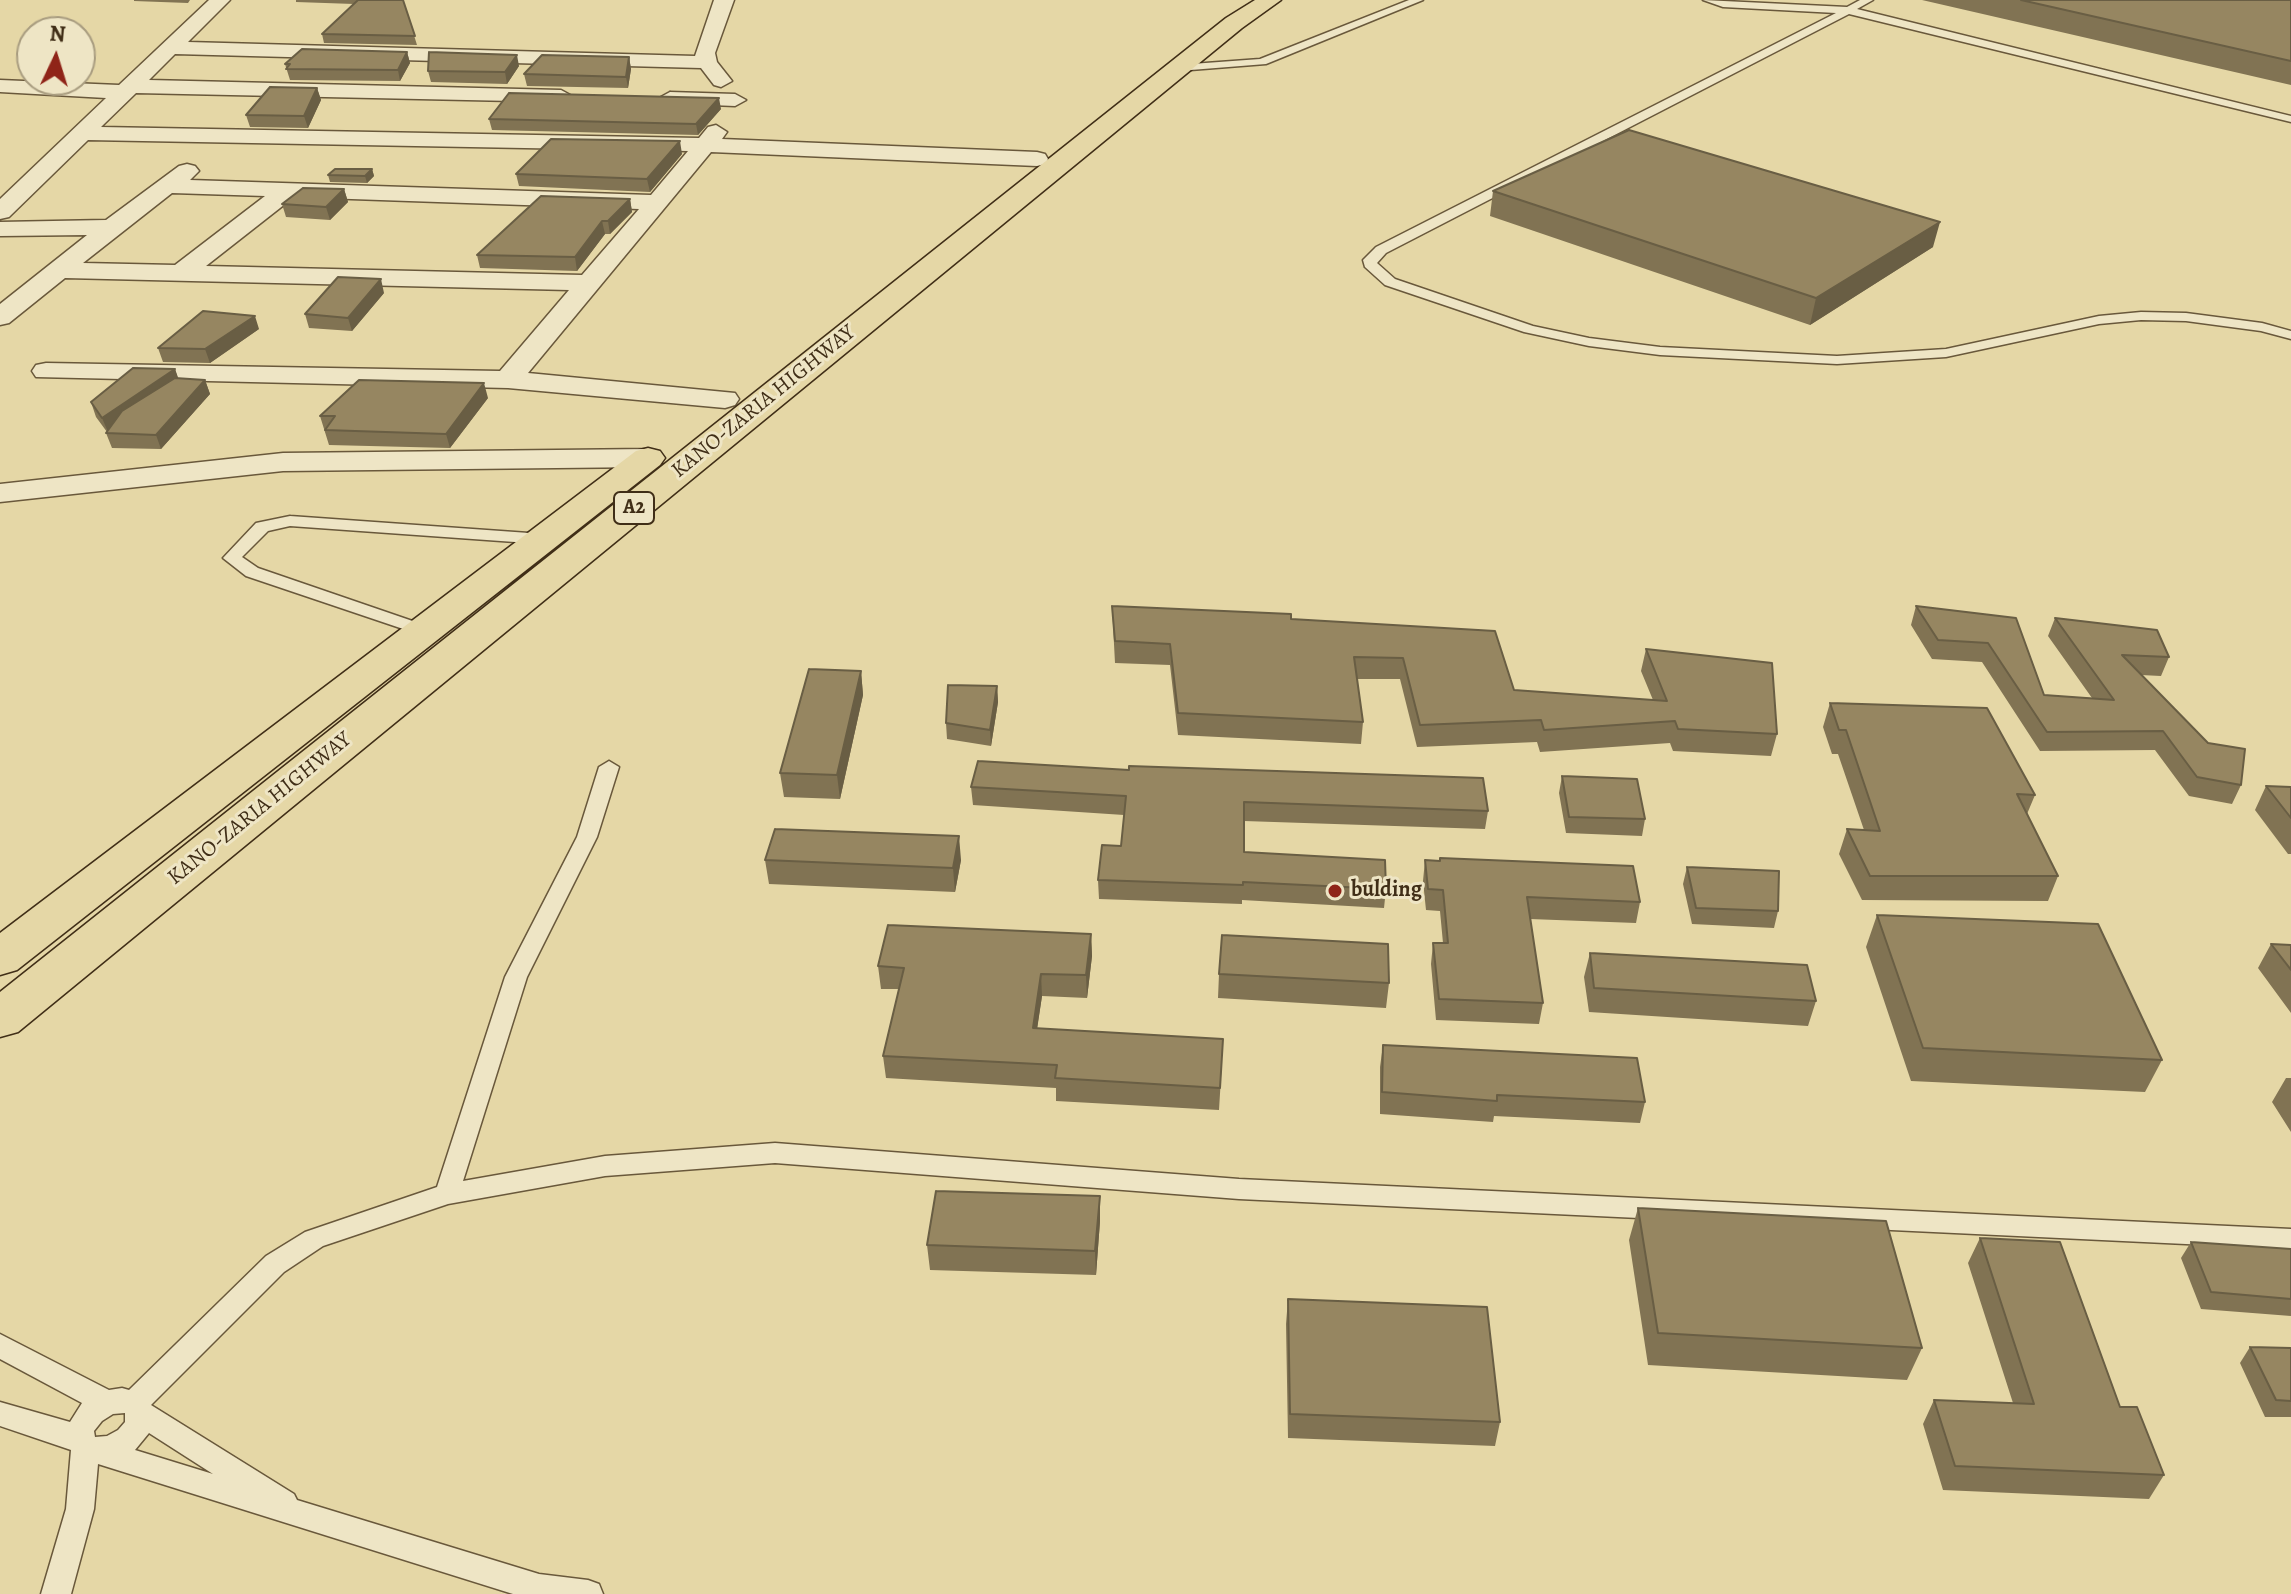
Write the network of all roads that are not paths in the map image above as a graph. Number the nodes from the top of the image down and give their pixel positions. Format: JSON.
{"nodes":[{"id":1,"x":220,"y":0,"type":"edge"},
{"id":2,"x":724,"y":0,"type":"edge"},
{"id":3,"x":1247,"y":0,"type":"edge"},
{"id":4,"x":1270,"y":0,"type":"edge"},
{"id":5,"x":1418,"y":0,"type":"edge"},
{"id":6,"x":1708,"y":0,"type":"edge"},
{"id":7,"x":1868,"y":0,"type":"edge"},
{"id":8,"x":1727,"y":2,"type":"edge"},
{"id":9,"x":1847,"y":10,"type":"junction"},
{"id":10,"x":168,"y":48,"type":"junction"},
{"id":11,"x":707,"y":62,"type":"junction"},
{"id":12,"x":1178,"y":68,"type":"junction"},
{"id":13,"x":0,"y":86,"type":"edge"},
{"id":14,"x":126,"y":89,"type":"junction"},
{"id":15,"x":576,"y":96,"type":"edge"},
{"id":16,"x":656,"y":98,"type":"edge"},
{"id":17,"x":735,"y":100,"type":"junction"},
{"id":18,"x":2291,"y":119,"type":"edge"},
{"id":19,"x":83,"y":133,"type":"junction"},
{"id":20,"x":238,"y":134,"type":"junction"},
{"id":21,"x":706,"y":145,"type":"junction"},
{"id":22,"x":1037,"y":159,"type":"junction"},
{"id":23,"x":166,"y":186,"type":"junction"},
{"id":24,"x":288,"y":190,"type":"junction"},
{"id":25,"x":658,"y":202,"type":"junction"},
{"id":26,"x":0,"y":212,"type":"edge"},
{"id":27,"x":112,"y":227,"type":"junction"},
{"id":28,"x":0,"y":229,"type":"edge"},
{"id":29,"x":59,"y":270,"type":"junction"},
{"id":30,"x":181,"y":273,"type":"junction"},
{"id":31,"x":589,"y":283,"type":"junction"},
{"id":32,"x":0,"y":317,"type":"edge"},
{"id":33,"x":2291,"y":335,"type":"edge"},
{"id":34,"x":46,"y":371,"type":"dead end"},
{"id":35,"x":508,"y":380,"type":"junction"},
{"id":36,"x":725,"y":399,"type":"junction"},
{"id":37,"x":648,"y":458,"type":"junction"},
{"id":38,"x":0,"y":493,"type":"edge"},
{"id":39,"x":543,"y":539,"type":"junction"},
{"id":40,"x":424,"y":631,"type":"junction"},
{"id":41,"x":609,"y":767,"type":"dead end"},
{"id":42,"x":8,"y":946,"type":"edge"},
{"id":43,"x":0,"y":1019,"type":"edge"},
{"id":44,"x":447,"y":1194,"type":"junction"},
{"id":45,"x":2291,"y":1239,"type":"edge"},
{"id":46,"x":0,"y":1346,"type":"edge"},
{"id":47,"x":127,"y":1407,"type":"junction"},
{"id":48,"x":0,"y":1414,"type":"edge"},
{"id":49,"x":87,"y":1445,"type":"junction"},
{"id":50,"x":312,"y":1519,"type":"junction"},
{"id":51,"x":56,"y":1594,"type":"edge"},
{"id":52,"x":588,"y":1594,"type":"edge"}],
"edges":[{"from":1,"to":10,"type":"street"},
{"from":2,"to":11,"type":"street"},
{"from":3,"to":22,"type":"highway","name":"KANO-ZARIA HIGHWAY","number":"A2"},
{"from":4,"to":12,"type":"highway","name":"KANO-ZARIA HIGHWAY","number":"A2"},
{"from":5,"to":12,"type":"lane"},
{"from":6,"to":8,"type":"lane"},
{"from":7,"to":9,"type":"lane"},
{"from":8,"to":9,"type":"lane"},
{"from":9,"to":18,"type":"lane"},
{"from":9,"to":33,"type":"lane"},
{"from":10,"to":11,"type":"street"},
{"from":10,"to":14,"type":"street"},
{"from":11,"to":17,"type":"street"},
{"from":12,"to":43,"type":"highway","name":"KANO-ZARIA HIGHWAY","number":"A2"},
{"from":13,"to":14,"type":"street"},
{"from":14,"to":15,"type":"street"},
{"from":14,"to":19,"type":"street"},
{"from":16,"to":17,"type":"street"},
{"from":17,"to":21,"type":"street"},
{"from":19,"to":20,"type":"street"},
{"from":19,"to":26,"type":"street"},
{"from":20,"to":21,"type":"street"},
{"from":20,"to":23,"type":"street"},
{"from":21,"to":22,"type":"street"},
{"from":21,"to":25,"type":"street"},
{"from":22,"to":36,"type":"highway","name":"KANO-ZARIA HIGHWAY","number":"A2"},
{"from":23,"to":24,"type":"street"},
{"from":23,"to":27,"type":"street"},
{"from":24,"to":25,"type":"street"},
{"from":24,"to":30,"type":"street"},
{"from":25,"to":31,"type":"street"},
{"from":27,"to":28,"type":"street"},
{"from":27,"to":29,"type":"street"},
{"from":29,"to":30,"type":"street"},
{"from":29,"to":32,"type":"street"},
{"from":30,"to":31,"type":"street"},
{"from":31,"to":35,"type":"street"},
{"from":34,"to":35,"type":"street"},
{"from":35,"to":36,"type":"street"},
{"from":36,"to":37,"type":"highway","name":"KANO-ZARIA HIGHWAY","number":"A2"},
{"from":37,"to":38,"type":"street"},
{"from":37,"to":39,"type":"highway","name":"KANO-ZARIA HIGHWAY","number":"A2"},
{"from":39,"to":40,"type":"highway","name":"KANO-ZARIA HIGHWAY","number":"A2"},
{"from":39,"to":40,"type":"lane"},
{"from":40,"to":42,"type":"highway","name":"KANO-ZARIA HIGHWAY","number":"A2"},
{"from":41,"to":44,"type":"lane"},
{"from":44,"to":45,"type":"lane"},
{"from":44,"to":47,"type":"lane"},
{"from":46,"to":47,"type":"lane"},
{"from":47,"to":49,"type":"lane"},
{"from":47,"to":49,"type":"lane"},
{"from":47,"to":50,"type":"lane"},
{"from":48,"to":49,"type":"lane"},
{"from":49,"to":50,"type":"lane"},
{"from":49,"to":51,"type":"lane"},
{"from":50,"to":52,"type":"lane"}]}
